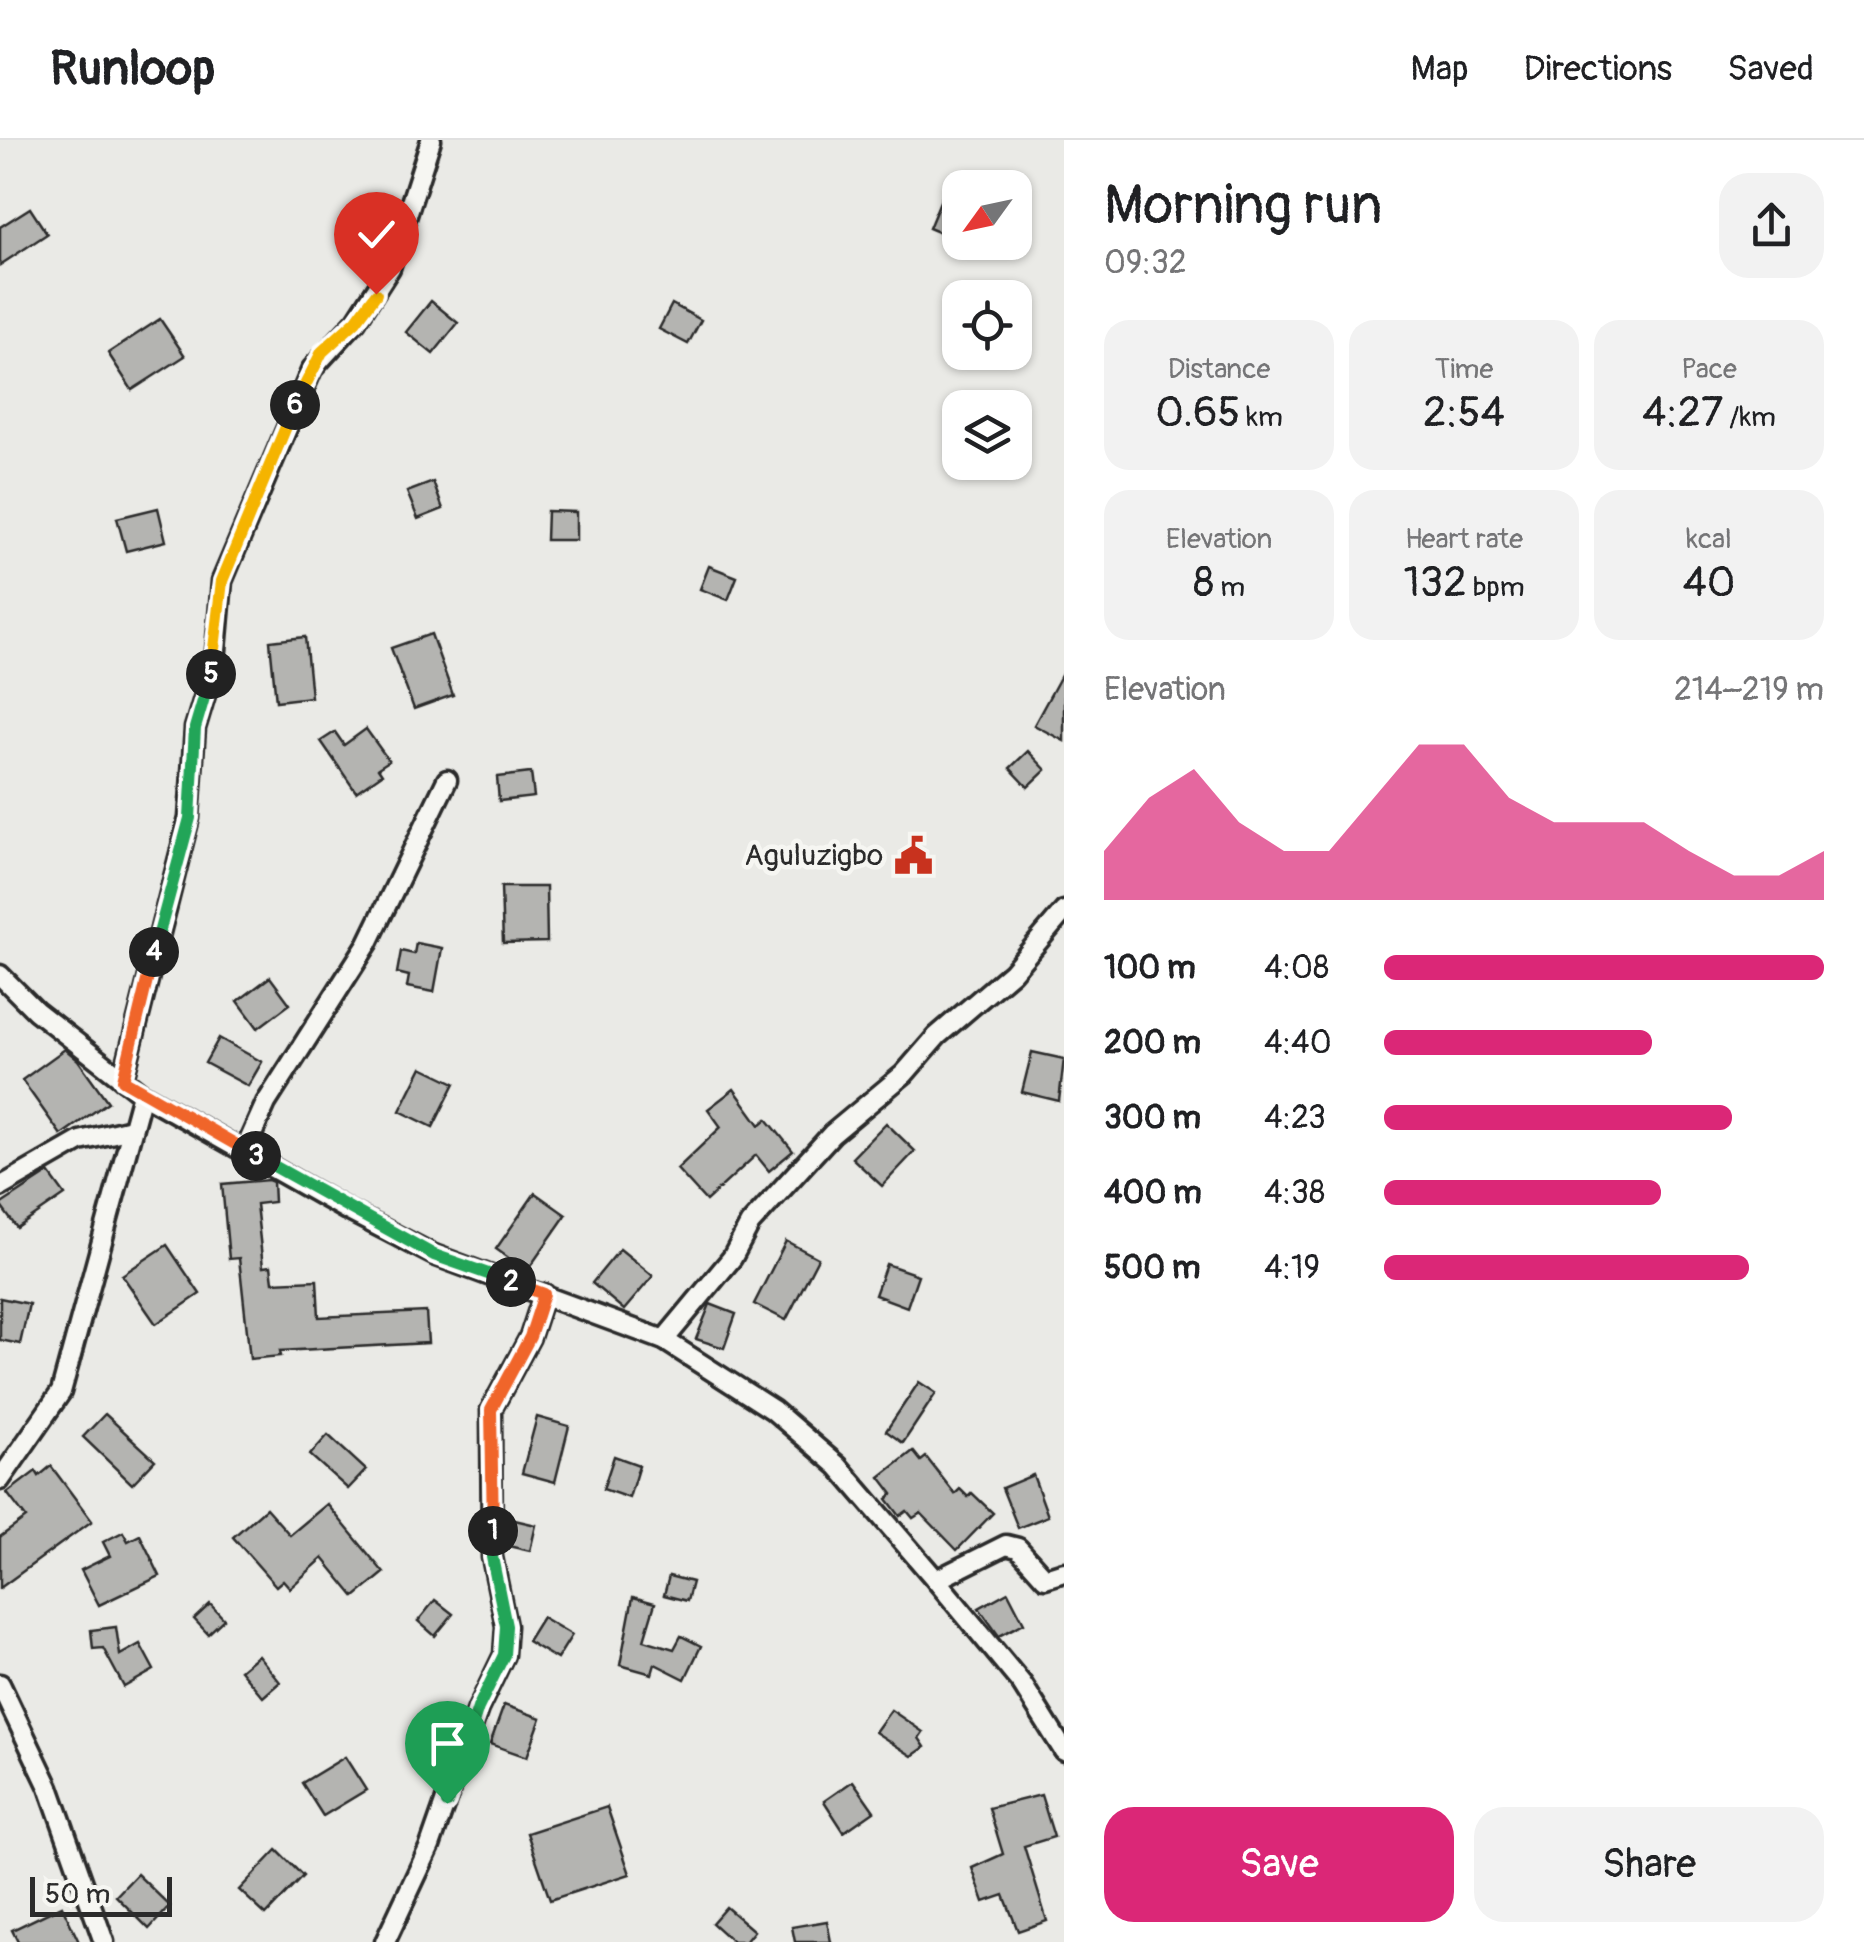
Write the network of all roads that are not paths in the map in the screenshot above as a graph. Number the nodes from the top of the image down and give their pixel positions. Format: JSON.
{"nodes":[{"id":1,"x":431,"y":140,"type":"edge"},
{"id":2,"x":447,"y":780,"type":"dead end"},
{"id":3,"x":1064,"y":911,"type":"edge"},
{"id":4,"x":0,"y":974,"type":"edge"},
{"id":5,"x":123,"y":1080,"type":"junction"},
{"id":6,"x":142,"y":1094,"type":"junction"},
{"id":7,"x":131,"y":1130,"type":"junction"},
{"id":8,"x":245,"y":1150,"type":"junction"},
{"id":9,"x":0,"y":1188,"type":"edge"},
{"id":10,"x":544,"y":1294,"type":"junction"},
{"id":11,"x":664,"y":1340,"type":"junction"},
{"id":12,"x":0,"y":1480,"type":"edge"},
{"id":13,"x":1064,"y":1572,"type":"edge"},
{"id":14,"x":936,"y":1580,"type":"junction"},
{"id":15,"x":0,"y":1684,"type":"edge"},
{"id":16,"x":1064,"y":1751,"type":"edge"},
{"id":17,"x":104,"y":1942,"type":"edge"},
{"id":18,"x":385,"y":1942,"type":"edge"}],
"edges":[{"from":1,"to":5,"type":"street"},
{"from":2,"to":8,"type":"street"},
{"from":3,"to":11,"type":"street"},
{"from":4,"to":5,"type":"street"},
{"from":5,"to":6,"type":"street"},
{"from":6,"to":7,"type":"street"},
{"from":6,"to":8,"type":"street"},
{"from":7,"to":9,"type":"street"},
{"from":7,"to":12,"type":"street"},
{"from":8,"to":10,"type":"street"},
{"from":10,"to":11,"type":"street"},
{"from":10,"to":18,"type":"street"},
{"from":11,"to":14,"type":"street"},
{"from":13,"to":14,"type":"street"},
{"from":14,"to":16,"type":"street"},
{"from":15,"to":17,"type":"street"}]}
